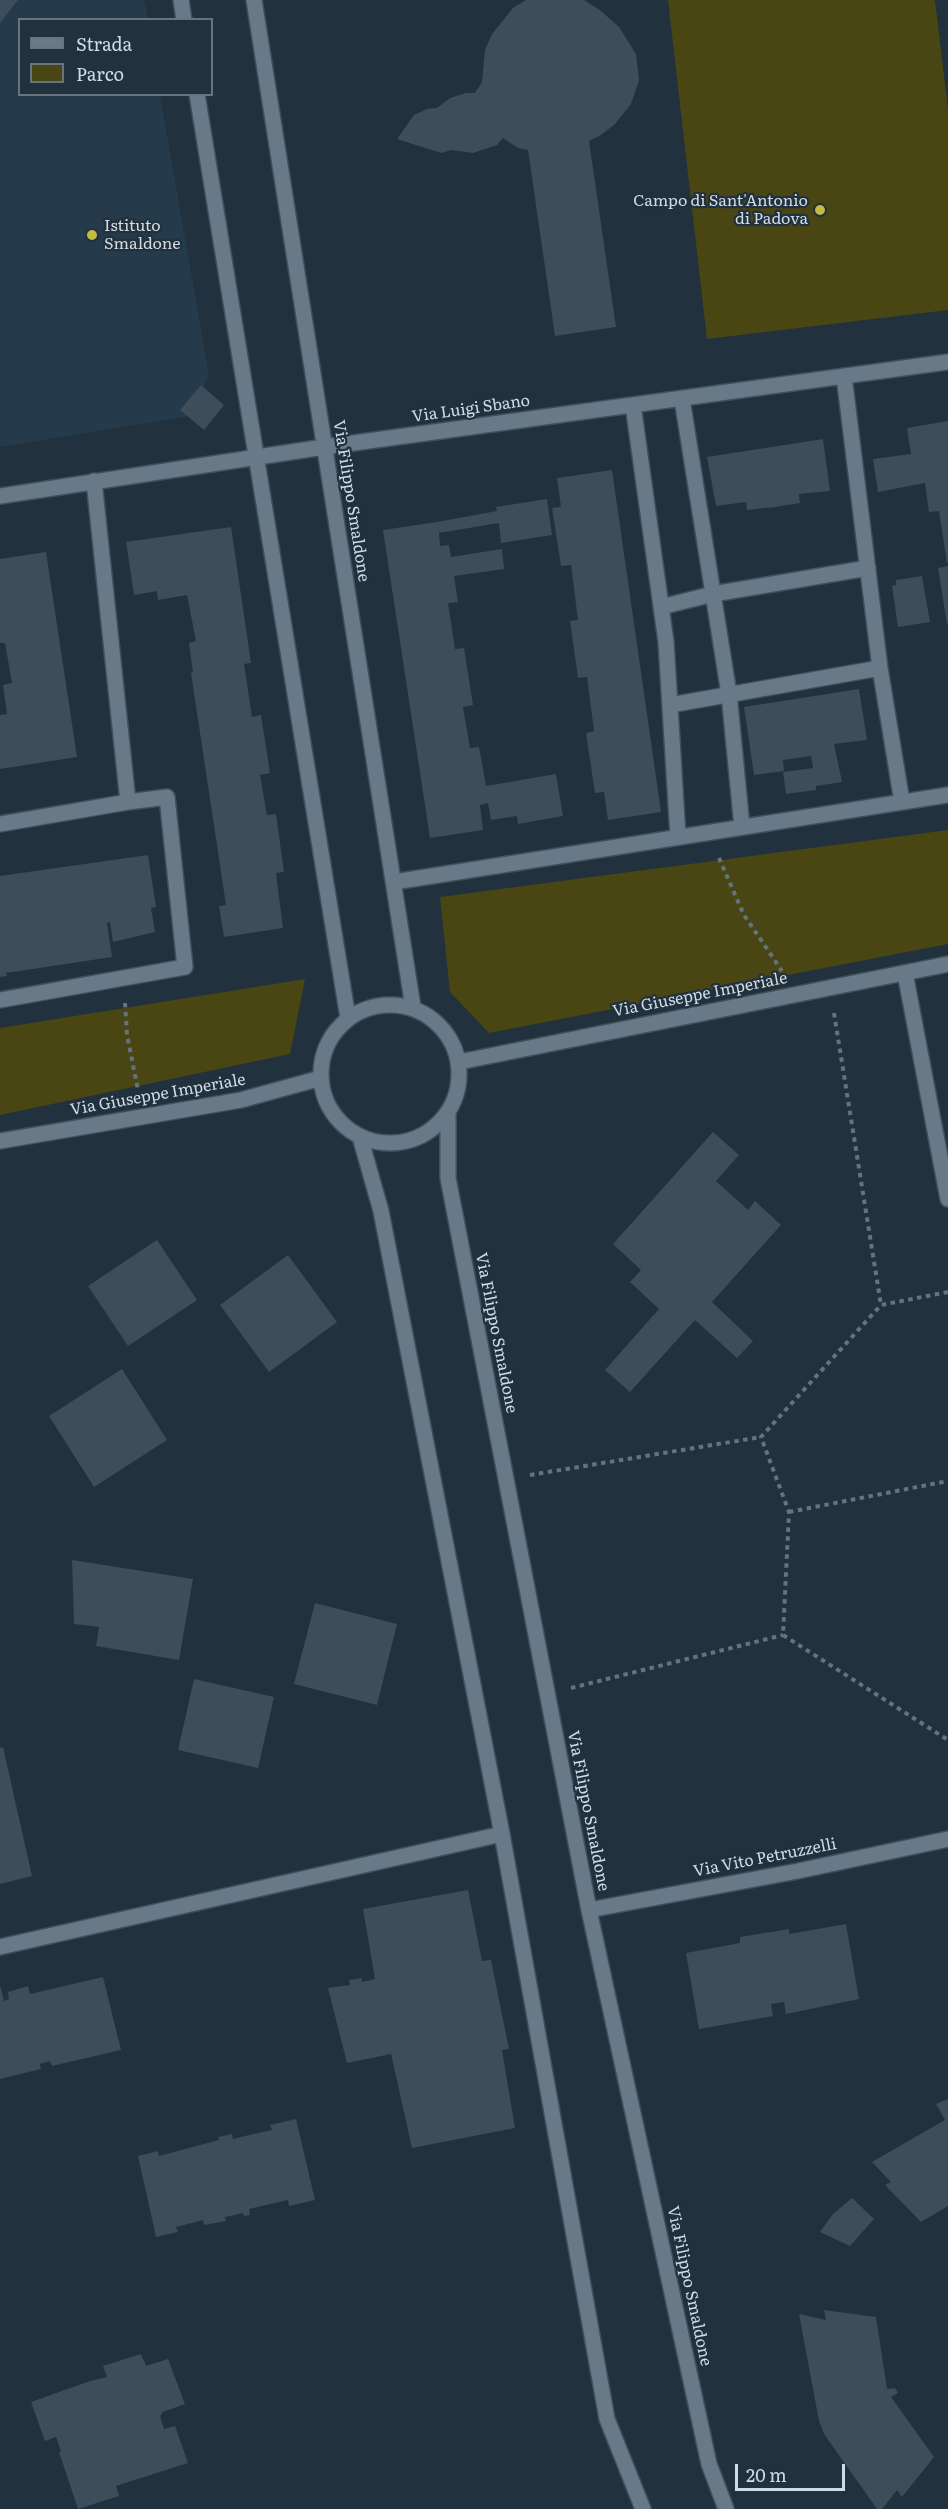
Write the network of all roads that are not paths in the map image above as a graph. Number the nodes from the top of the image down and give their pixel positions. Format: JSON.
{"nodes":[{"id":1,"x":181,"y":0,"type":"edge"},
{"id":2,"x":254,"y":0,"type":"edge"},
{"id":3,"x":184,"y":18,"type":"edge"},
{"id":4,"x":197,"y":96,"type":"edge"},
{"id":5,"x":948,"y":362,"type":"edge"},
{"id":6,"x":844,"y":376,"type":"junction"},
{"id":7,"x":682,"y":399,"type":"junction"},
{"id":8,"x":633,"y":405,"type":"junction"},
{"id":9,"x":324,"y":447,"type":"junction"},
{"id":10,"x":257,"y":457,"type":"junction"},
{"id":11,"x":94,"y":481,"type":"junction"},
{"id":12,"x":0,"y":496,"type":"edge"},
{"id":13,"x":868,"y":568,"type":"junction"},
{"id":14,"x":713,"y":594,"type":"junction"},
{"id":15,"x":661,"y":607,"type":"junction"},
{"id":16,"x":880,"y":668,"type":"junction"},
{"id":17,"x":729,"y":694,"type":"junction"},
{"id":18,"x":670,"y":705,"type":"junction"},
{"id":19,"x":948,"y":795,"type":"edge"},
{"id":20,"x":128,"y":802,"type":"junction"},
{"id":21,"x":902,"y":802,"type":"junction"},
{"id":22,"x":0,"y":824,"type":"edge"},
{"id":23,"x":742,"y":827,"type":"junction"},
{"id":24,"x":678,"y":837,"type":"junction"},
{"id":25,"x":394,"y":882,"type":"junction"},
{"id":26,"x":948,"y":964,"type":"edge"},
{"id":27,"x":905,"y":973,"type":"junction"},
{"id":28,"x":0,"y":1000,"type":"edge"},
{"id":29,"x":413,"y":1007,"type":"junction"},
{"id":30,"x":348,"y":1018,"type":"junction"},
{"id":31,"x":459,"y":1062,"type":"junction"},
{"id":32,"x":321,"y":1078,"type":"junction"},
{"id":33,"x":448,"y":1113,"type":"junction"},
{"id":34,"x":360,"y":1137,"type":"junction"},
{"id":35,"x":0,"y":1141,"type":"edge"},
{"id":36,"x":948,"y":1199,"type":"edge"},
{"id":37,"x":502,"y":1834,"type":"junction"},
{"id":38,"x":948,"y":1839,"type":"edge"},
{"id":39,"x":589,"y":1910,"type":"junction"},
{"id":40,"x":0,"y":1947,"type":"edge"},
{"id":41,"x":643,"y":2509,"type":"edge"},
{"id":42,"x":726,"y":2509,"type":"edge"}],
"edges":[{"from":1,"to":3,"type":"street"},
{"from":2,"to":9,"type":"street","name":"Via Filippo Smaldone"},
{"from":4,"to":10,"type":"street"},
{"from":5,"to":6,"type":"street","name":"Via Luigi Sbano"},
{"from":6,"to":7,"type":"street","name":"Via Luigi Sbano"},
{"from":6,"to":13,"type":"street"},
{"from":7,"to":8,"type":"street","name":"Via Luigi Sbano"},
{"from":7,"to":14,"type":"street"},
{"from":8,"to":9,"type":"street","name":"Via Luigi Sbano"},
{"from":8,"to":15,"type":"street"},
{"from":9,"to":10,"type":"street","name":"Via Luigi Sbano"},
{"from":9,"to":25,"type":"street","name":"Via Filippo Smaldone"},
{"from":10,"to":11,"type":"street","name":"Via Luigi Sbano"},
{"from":10,"to":30,"type":"street"},
{"from":11,"to":12,"type":"street","name":"Via Luigi Sbano"},
{"from":11,"to":20,"type":"street"},
{"from":13,"to":14,"type":"street"},
{"from":13,"to":16,"type":"street"},
{"from":14,"to":15,"type":"street"},
{"from":14,"to":17,"type":"street"},
{"from":15,"to":18,"type":"street"},
{"from":16,"to":17,"type":"street"},
{"from":16,"to":21,"type":"street"},
{"from":17,"to":18,"type":"street"},
{"from":17,"to":23,"type":"street"},
{"from":18,"to":24,"type":"street"},
{"from":19,"to":21,"type":"street"},
{"from":20,"to":22,"type":"street"},
{"from":20,"to":28,"type":"street"},
{"from":21,"to":23,"type":"street"},
{"from":23,"to":24,"type":"street"},
{"from":24,"to":25,"type":"street"},
{"from":25,"to":29,"type":"street","name":"Via Filippo Smaldone"},
{"from":26,"to":27,"type":"street","name":"Via Giuseppe Imperiale"},
{"from":27,"to":31,"type":"street","name":"Via Giuseppe Imperiale"},
{"from":27,"to":36,"type":"street"},
{"from":29,"to":30,"type":"street"},
{"from":29,"to":31,"type":"street"},
{"from":30,"to":32,"type":"street"},
{"from":31,"to":33,"type":"street"},
{"from":32,"to":34,"type":"street"},
{"from":32,"to":35,"type":"street","name":"Via Giuseppe Imperiale"},
{"from":33,"to":34,"type":"street"},
{"from":33,"to":39,"type":"street","name":"Via Filippo Smaldone"},
{"from":34,"to":37,"type":"street"},
{"from":37,"to":40,"type":"street"},
{"from":37,"to":41,"type":"street"},
{"from":38,"to":39,"type":"street","name":"Via Vito Petruzzelli"},
{"from":39,"to":42,"type":"street","name":"Via Filippo Smaldone"}]}
